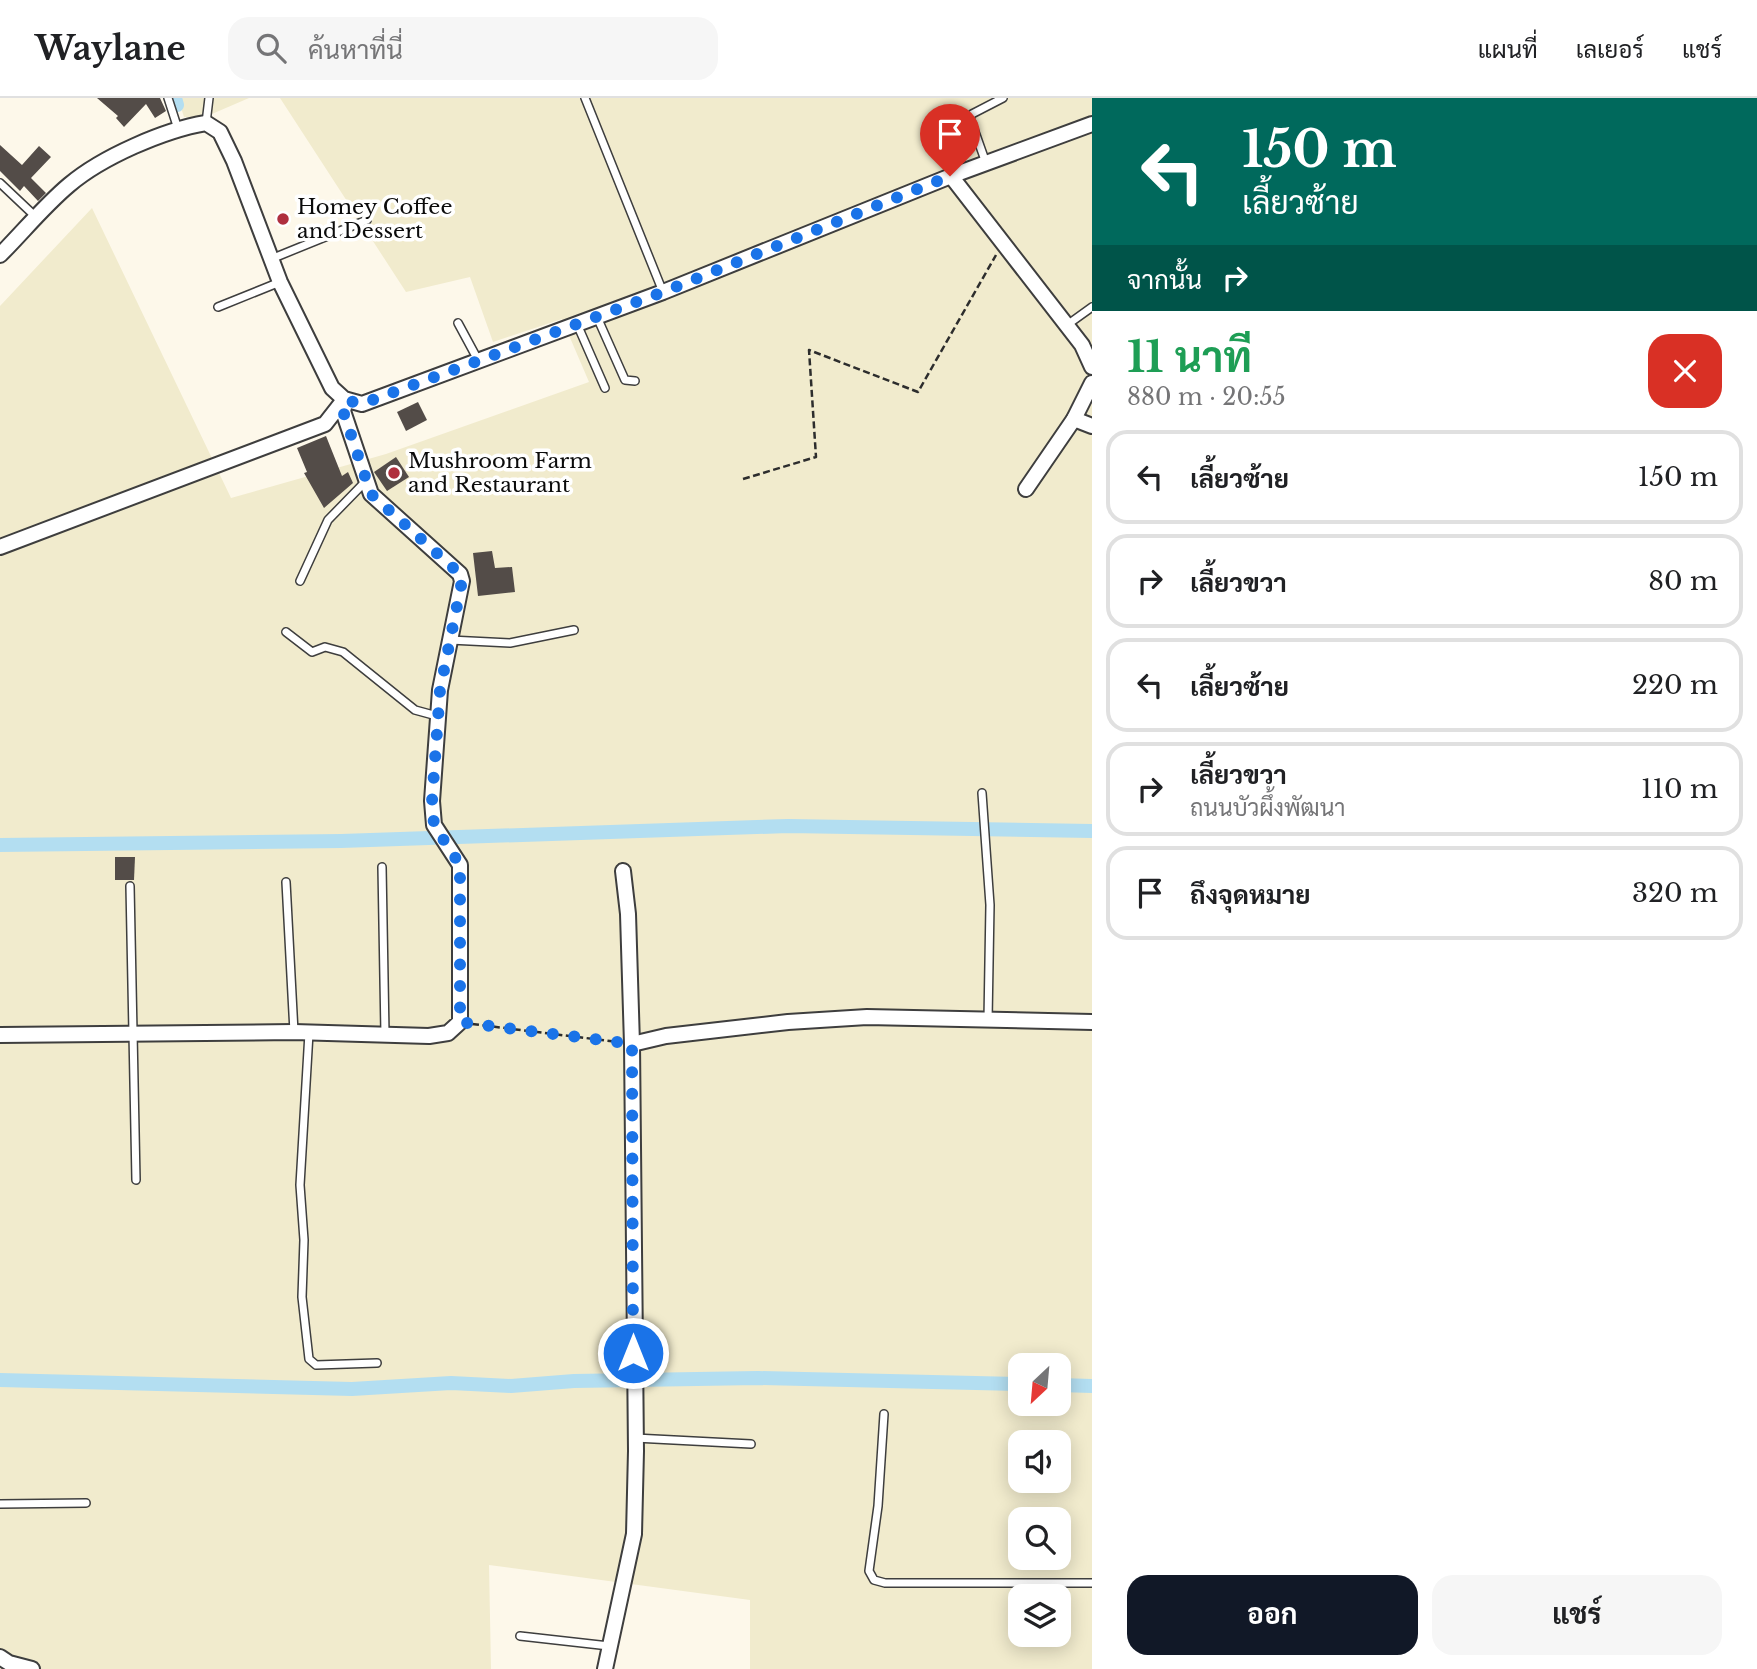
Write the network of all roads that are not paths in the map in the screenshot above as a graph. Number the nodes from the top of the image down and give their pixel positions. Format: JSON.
{"nodes":[{"id":1,"x":168,"y":98,"type":"edge"},
{"id":2,"x":209,"y":98,"type":"edge"},
{"id":3,"x":584,"y":98,"type":"edge"},
{"id":4,"x":1003,"y":98,"type":"edge"},
{"id":5,"x":206,"y":123,"type":"junction"},
{"id":6,"x":1092,"y":124,"type":"edge"},
{"id":7,"x":178,"y":129,"type":"junction"},
{"id":8,"x":986,"y":163,"type":"junction"},
{"id":9,"x":950,"y":176,"type":"junction"},
{"id":10,"x":0,"y":183,"type":"edge"},
{"id":11,"x":37,"y":218,"type":"junction"},
{"id":12,"x":367,"y":220,"type":"dead end"},
{"id":13,"x":0,"y":255,"type":"edge"},
{"id":14,"x":271,"y":259,"type":"junction"},
{"id":15,"x":280,"y":282,"type":"junction"},
{"id":16,"x":663,"y":292,"type":"junction"},
{"id":17,"x":218,"y":307,"type":"dead end"},
{"id":18,"x":1092,"y":307,"type":"edge"},
{"id":19,"x":597,"y":317,"type":"junction"},
{"id":20,"x":458,"y":323,"type":"dead end"},
{"id":21,"x":577,"y":324,"type":"junction"},
{"id":22,"x":1065,"y":326,"type":"junction"},
{"id":23,"x":478,"y":360,"type":"junction"},
{"id":24,"x":1092,"y":367,"type":"edge"},
{"id":25,"x":635,"y":381,"type":"dead end"},
{"id":26,"x":1092,"y":383,"type":"edge"},
{"id":27,"x":605,"y":387,"type":"dead end"},
{"id":28,"x":345,"y":400,"type":"junction"},
{"id":29,"x":1074,"y":419,"type":"junction"},
{"id":30,"x":1092,"y":426,"type":"edge"},
{"id":31,"x":367,"y":480,"type":"junction"},
{"id":32,"x":1026,"y":489,"type":"dead end"},
{"id":33,"x":0,"y":547,"type":"edge"},
{"id":34,"x":300,"y":581,"type":"dead end"},
{"id":35,"x":574,"y":630,"type":"dead end"},
{"id":36,"x":286,"y":632,"type":"dead end"},
{"id":37,"x":450,"y":640,"type":"junction"},
{"id":38,"x":437,"y":716,"type":"junction"},
{"id":39,"x":982,"y":793,"type":"dead end"},
{"id":40,"x":382,"y":867,"type":"dead end"},
{"id":41,"x":623,"y":871,"type":"dead end"},
{"id":42,"x":286,"y":883,"type":"dead end"},
{"id":43,"x":130,"y":886,"type":"dead end"},
{"id":44,"x":988,"y":1021,"type":"junction"},
{"id":45,"x":1092,"y":1022,"type":"edge"},
{"id":46,"x":132,"y":1032,"type":"junction"},
{"id":47,"x":294,"y":1032,"type":"junction"},
{"id":48,"x":309,"y":1032,"type":"junction"},
{"id":49,"x":385,"y":1034,"type":"junction"},
{"id":50,"x":0,"y":1035,"type":"edge"},
{"id":51,"x":632,"y":1044,"type":"junction"},
{"id":52,"x":136,"y":1180,"type":"dead end"},
{"id":53,"x":377,"y":1363,"type":"dead end"},
{"id":54,"x":884,"y":1414,"type":"dead end"},
{"id":55,"x":635,"y":1438,"type":"junction"},
{"id":56,"x":751,"y":1444,"type":"dead end"},
{"id":57,"x":86,"y":1503,"type":"dead end"},
{"id":58,"x":0,"y":1504,"type":"edge"},
{"id":59,"x":1092,"y":1583,"type":"edge"},
{"id":60,"x":520,"y":1636,"type":"dead end"},
{"id":61,"x":610,"y":1646,"type":"junction"},
{"id":62,"x":0,"y":1657,"type":"edge"},
{"id":63,"x":32,"y":1669,"type":"edge"},
{"id":64,"x":605,"y":1669,"type":"edge"}],
"edges":[{"from":1,"to":7,"type":"lane"},
{"from":2,"to":5,"type":"lane"},
{"from":3,"to":16,"type":"lane"},
{"from":4,"to":8,"type":"lane"},
{"from":5,"to":7,"type":"street"},
{"from":5,"to":14,"type":"street"},
{"from":6,"to":8,"type":"street"},
{"from":7,"to":11,"type":"street"},
{"from":8,"to":9,"type":"street"},
{"from":9,"to":16,"type":"street"},
{"from":9,"to":22,"type":"street"},
{"from":10,"to":11,"type":"lane"},
{"from":11,"to":13,"type":"street"},
{"from":12,"to":14,"type":"lane"},
{"from":14,"to":15,"type":"street"},
{"from":15,"to":17,"type":"lane"},
{"from":15,"to":28,"type":"street"},
{"from":16,"to":19,"type":"street"},
{"from":18,"to":22,"type":"lane"},
{"from":19,"to":21,"type":"street"},
{"from":19,"to":25,"type":"lane"},
{"from":20,"to":23,"type":"lane"},
{"from":21,"to":23,"type":"street"},
{"from":21,"to":27,"type":"lane"},
{"from":22,"to":24,"type":"street"},
{"from":23,"to":28,"type":"street"},
{"from":26,"to":29,"type":"street"},
{"from":28,"to":31,"type":"street"},
{"from":28,"to":33,"type":"street"},
{"from":29,"to":30,"type":"street"},
{"from":29,"to":32,"type":"street"},
{"from":31,"to":34,"type":"lane"},
{"from":31,"to":37,"type":"street"},
{"from":35,"to":37,"type":"lane"},
{"from":36,"to":38,"type":"lane"},
{"from":37,"to":38,"type":"street"},
{"from":38,"to":49,"type":"street"},
{"from":39,"to":44,"type":"lane"},
{"from":40,"to":49,"type":"lane"},
{"from":41,"to":51,"type":"street"},
{"from":42,"to":47,"type":"lane"},
{"from":43,"to":46,"type":"lane"},
{"from":44,"to":45,"type":"street"},
{"from":44,"to":51,"type":"street"},
{"from":46,"to":47,"type":"street"},
{"from":46,"to":50,"type":"street"},
{"from":46,"to":52,"type":"lane"},
{"from":47,"to":48,"type":"street"},
{"from":48,"to":49,"type":"street"},
{"from":48,"to":53,"type":"lane"},
{"from":51,"to":55,"type":"street"},
{"from":54,"to":59,"type":"lane"},
{"from":55,"to":56,"type":"lane"},
{"from":55,"to":61,"type":"street"},
{"from":57,"to":58,"type":"lane"},
{"from":60,"to":61,"type":"lane"},
{"from":61,"to":64,"type":"street"},
{"from":62,"to":63,"type":"street"}]}
